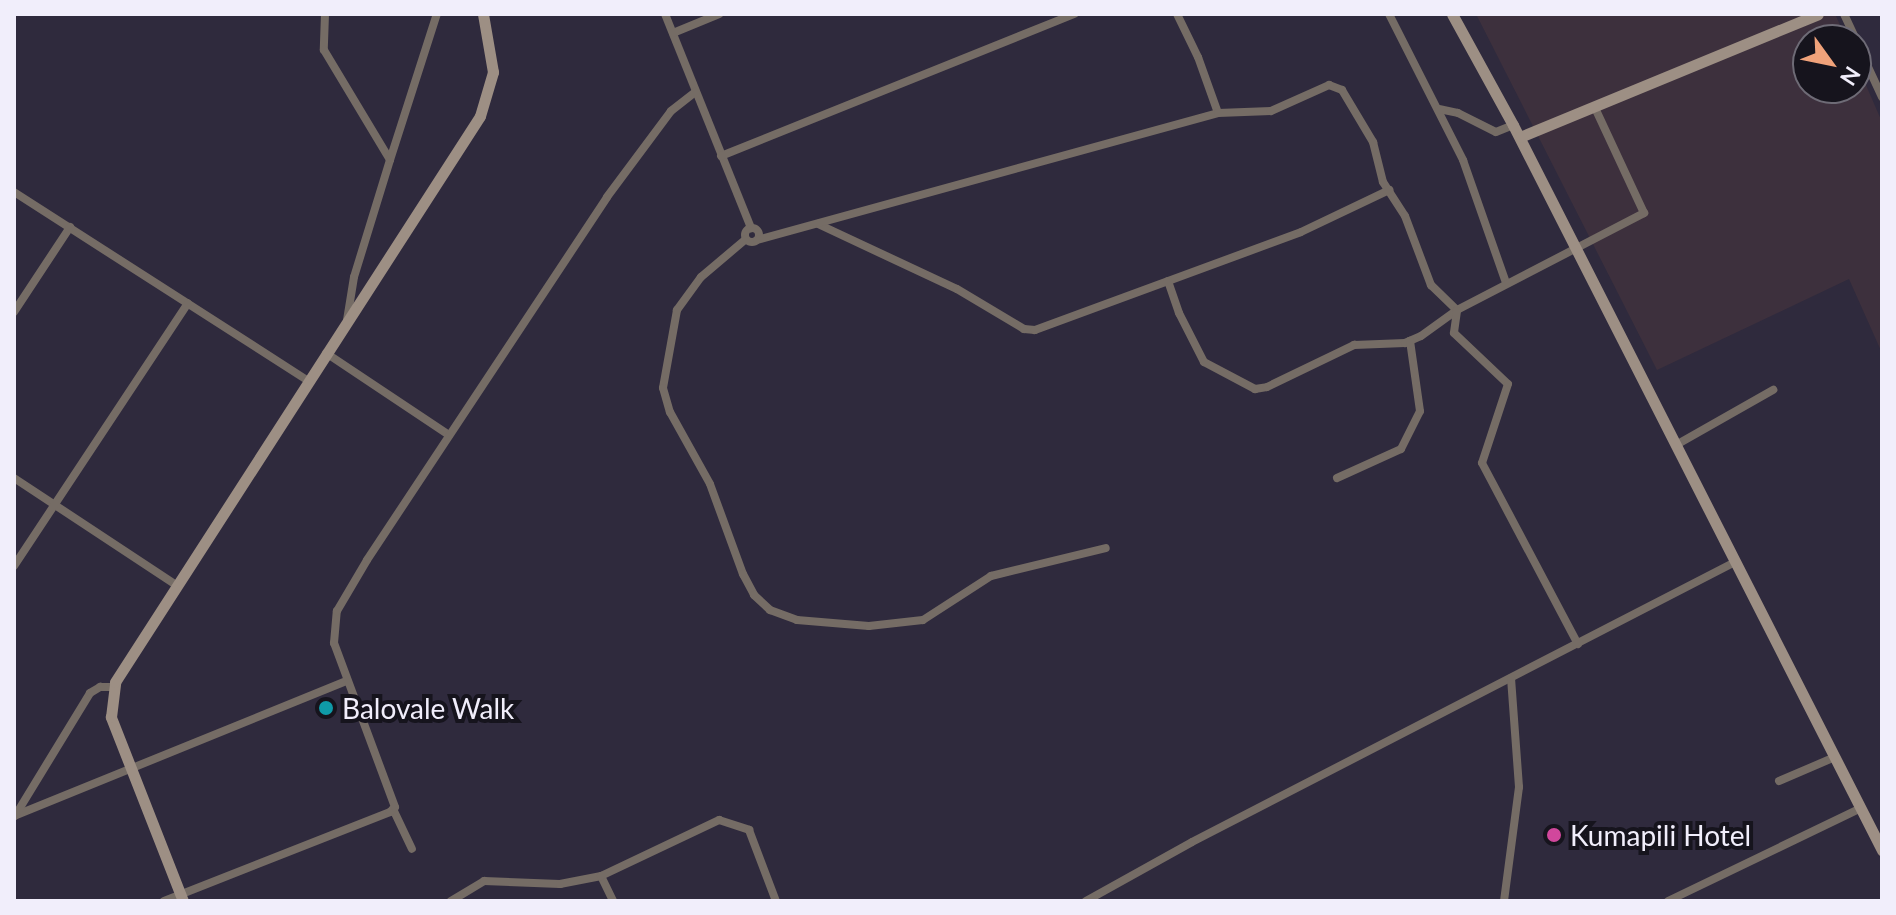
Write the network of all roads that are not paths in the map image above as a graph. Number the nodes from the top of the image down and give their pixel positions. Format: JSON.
{"nodes":[{"id":1,"x":325,"y":14,"type":"edge"},
{"id":2,"x":437,"y":14,"type":"edge"},
{"id":3,"x":483,"y":14,"type":"edge"},
{"id":4,"x":665,"y":14,"type":"edge"},
{"id":5,"x":719,"y":14,"type":"edge"},
{"id":6,"x":1075,"y":14,"type":"edge"},
{"id":7,"x":1177,"y":14,"type":"edge"},
{"id":8,"x":1389,"y":14,"type":"edge"},
{"id":9,"x":1452,"y":14,"type":"edge"},
{"id":10,"x":1818,"y":14,"type":"edge"},
{"id":11,"x":673,"y":33,"type":"junction"},
{"id":12,"x":1872,"y":75,"type":"edge"},
{"id":13,"x":695,"y":92,"type":"junction"},
{"id":14,"x":1882,"y":97,"type":"edge"},
{"id":15,"x":1594,"y":106,"type":"junction"},
{"id":16,"x":1439,"y":109,"type":"junction"},
{"id":17,"x":1218,"y":113,"type":"junction"},
{"id":18,"x":1513,"y":125,"type":"junction"},
{"id":19,"x":1520,"y":137,"type":"junction"},
{"id":20,"x":721,"y":156,"type":"junction"},
{"id":21,"x":390,"y":160,"type":"junction"},
{"id":22,"x":1389,"y":190,"type":"junction"},
{"id":23,"x":14,"y":192,"type":"edge"},
{"id":24,"x":818,"y":224,"type":"junction"},
{"id":25,"x":70,"y":227,"type":"junction"},
{"id":26,"x":751,"y":228,"type":"junction"},
{"id":27,"x":746,"y":239,"type":"junction"},
{"id":28,"x":757,"y":240,"type":"junction"},
{"id":29,"x":1576,"y":252,"type":"junction"},
{"id":30,"x":1168,"y":281,"type":"junction"},
{"id":31,"x":1506,"y":283,"type":"junction"},
{"id":32,"x":188,"y":303,"type":"junction"},
{"id":33,"x":1457,"y":310,"type":"junction"},
{"id":34,"x":14,"y":312,"type":"edge"},
{"id":35,"x":346,"y":321,"type":"junction"},
{"id":36,"x":1410,"y":341,"type":"junction"},
{"id":37,"x":326,"y":353,"type":"junction"},
{"id":38,"x":307,"y":380,"type":"junction"},
{"id":39,"x":1773,"y":390,"type":"dead end"},
{"id":40,"x":449,"y":435,"type":"junction"},
{"id":41,"x":1676,"y":445,"type":"junction"},
{"id":42,"x":14,"y":478,"type":"edge"},
{"id":43,"x":1337,"y":478,"type":"dead end"},
{"id":44,"x":53,"y":505,"type":"junction"},
{"id":45,"x":1106,"y":548,"type":"dead end"},
{"id":46,"x":1735,"y":562,"type":"junction"},
{"id":47,"x":14,"y":566,"type":"edge"},
{"id":48,"x":176,"y":585,"type":"junction"},
{"id":49,"x":1578,"y":644,"type":"junction"},
{"id":50,"x":1511,"y":678,"type":"junction"},
{"id":51,"x":346,"y":681,"type":"junction"},
{"id":52,"x":114,"y":687,"type":"junction"},
{"id":53,"x":1835,"y":757,"type":"junction"},
{"id":54,"x":130,"y":769,"type":"junction"},
{"id":55,"x":1779,"y":781,"type":"dead end"},
{"id":56,"x":1861,"y":808,"type":"junction"},
{"id":57,"x":393,"y":809,"type":"junction"},
{"id":58,"x":14,"y":816,"type":"edge"},
{"id":59,"x":412,"y":849,"type":"dead end"},
{"id":60,"x":1882,"y":850,"type":"edge"},
{"id":61,"x":601,"y":876,"type":"junction"},
{"id":62,"x":182,"y":898,"type":"edge"},
{"id":63,"x":164,"y":901,"type":"edge"},
{"id":64,"x":451,"y":901,"type":"edge"},
{"id":65,"x":613,"y":901,"type":"edge"},
{"id":66,"x":776,"y":901,"type":"edge"},
{"id":67,"x":1086,"y":901,"type":"edge"},
{"id":68,"x":1504,"y":901,"type":"edge"},
{"id":69,"x":1668,"y":901,"type":"edge"}],
"edges":[{"from":1,"to":21,"type":"street"},
{"from":2,"to":21,"type":"street"},
{"from":3,"to":35,"type":"street"},
{"from":4,"to":11,"type":"street"},
{"from":5,"to":11,"type":"street"},
{"from":6,"to":20,"type":"street"},
{"from":7,"to":17,"type":"street"},
{"from":8,"to":16,"type":"street"},
{"from":9,"to":18,"type":"street"},
{"from":10,"to":15,"type":"street"},
{"from":11,"to":13,"type":"street"},
{"from":12,"to":14,"type":"street"},
{"from":13,"to":20,"type":"street"},
{"from":13,"to":40,"type":"street"},
{"from":15,"to":19,"type":"street"},
{"from":15,"to":29,"type":"street"},
{"from":16,"to":18,"type":"street"},
{"from":16,"to":31,"type":"street"},
{"from":17,"to":22,"type":"street"},
{"from":17,"to":24,"type":"street"},
{"from":18,"to":19,"type":"street"},
{"from":19,"to":29,"type":"street"},
{"from":20,"to":26,"type":"street"},
{"from":21,"to":35,"type":"street"},
{"from":22,"to":30,"type":"street"},
{"from":22,"to":33,"type":"street"},
{"from":23,"to":25,"type":"street"},
{"from":24,"to":28,"type":"street"},
{"from":24,"to":30,"type":"street"},
{"from":25,"to":32,"type":"street"},
{"from":25,"to":34,"type":"street"},
{"from":26,"to":27,"type":"street"},
{"from":26,"to":28,"type":"street"},
{"from":27,"to":28,"type":"street"},
{"from":27,"to":45,"type":"street"},
{"from":29,"to":31,"type":"street"},
{"from":29,"to":41,"type":"street"},
{"from":30,"to":36,"type":"street"},
{"from":31,"to":33,"type":"street"},
{"from":32,"to":38,"type":"street"},
{"from":32,"to":44,"type":"street"},
{"from":33,"to":36,"type":"street"},
{"from":33,"to":49,"type":"street"},
{"from":35,"to":37,"type":"street"},
{"from":36,"to":43,"type":"street"},
{"from":37,"to":38,"type":"street"},
{"from":37,"to":40,"type":"street"},
{"from":38,"to":48,"type":"street"},
{"from":39,"to":41,"type":"street"},
{"from":40,"to":51,"type":"street"},
{"from":41,"to":46,"type":"street"},
{"from":42,"to":44,"type":"street"},
{"from":44,"to":47,"type":"street"},
{"from":44,"to":48,"type":"street"},
{"from":46,"to":49,"type":"street"},
{"from":46,"to":53,"type":"street"},
{"from":48,"to":52,"type":"street"},
{"from":49,"to":50,"type":"street"},
{"from":50,"to":67,"type":"street"},
{"from":50,"to":68,"type":"street"},
{"from":51,"to":54,"type":"street"},
{"from":51,"to":57,"type":"street"},
{"from":52,"to":54,"type":"street"},
{"from":52,"to":58,"type":"street"},
{"from":53,"to":55,"type":"street"},
{"from":53,"to":56,"type":"street"},
{"from":54,"to":58,"type":"street"},
{"from":54,"to":62,"type":"street"},
{"from":56,"to":60,"type":"street"},
{"from":56,"to":69,"type":"street"},
{"from":57,"to":59,"type":"street"},
{"from":57,"to":62,"type":"street"},
{"from":61,"to":64,"type":"street"},
{"from":61,"to":65,"type":"street"},
{"from":61,"to":66,"type":"street"},
{"from":62,"to":63,"type":"street"}]}
